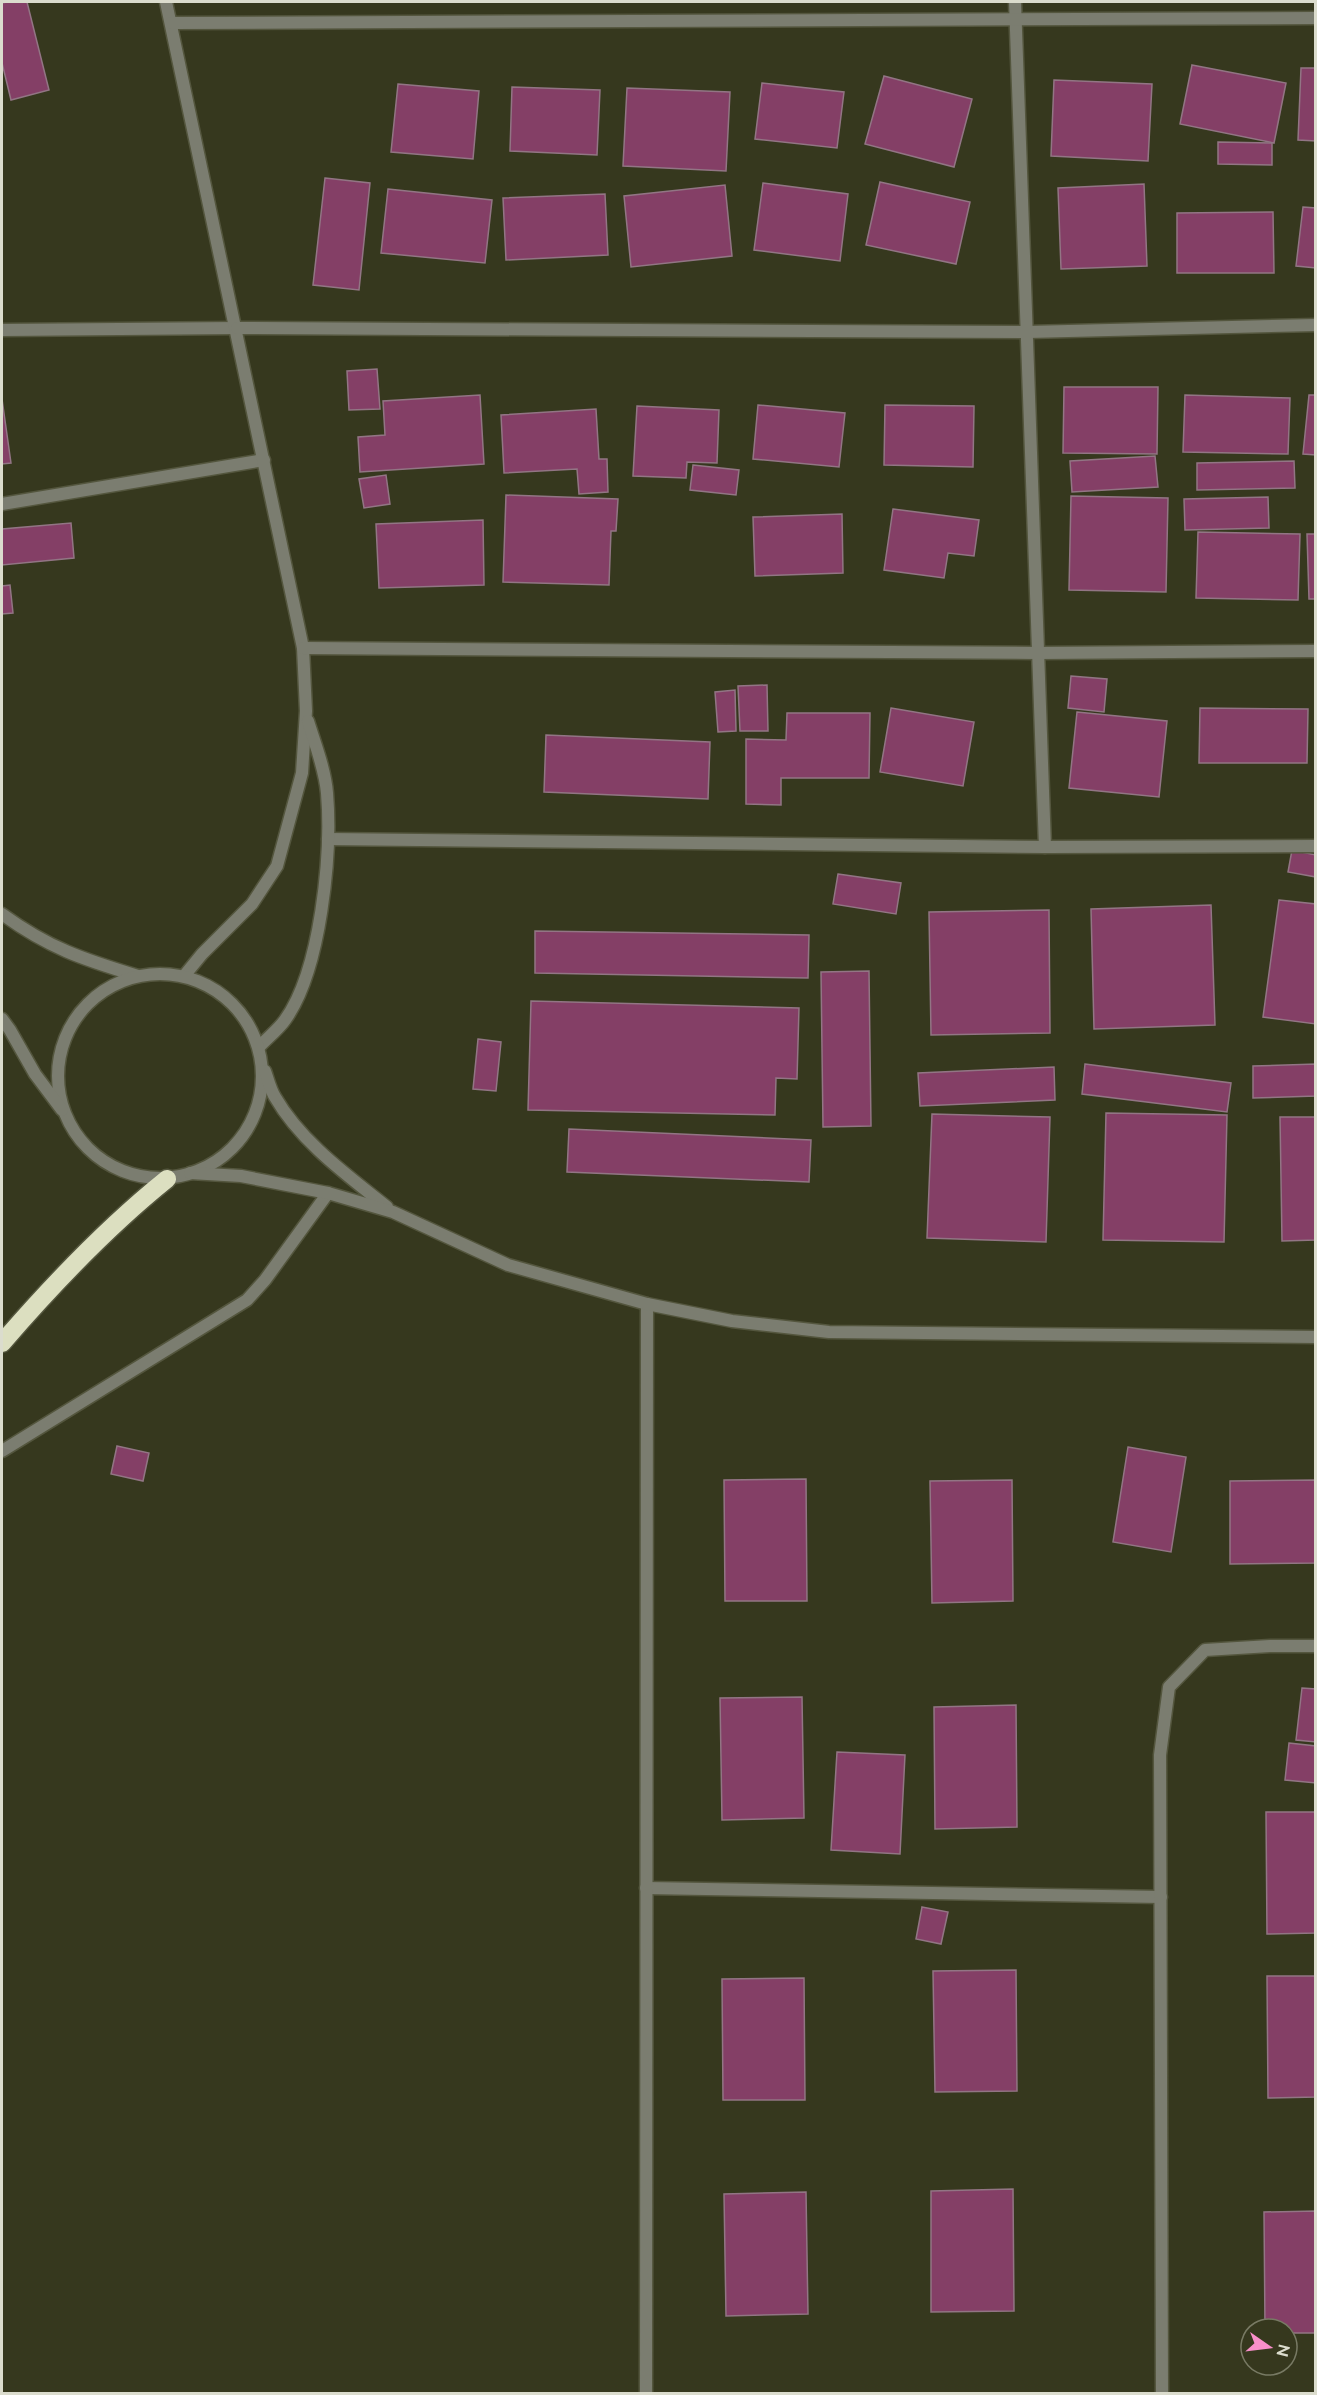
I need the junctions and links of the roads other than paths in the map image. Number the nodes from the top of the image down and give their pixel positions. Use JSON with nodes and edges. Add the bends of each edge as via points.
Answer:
{"nodes":[{"id":1,"x":166,"y":2,"type":"edge"},
{"id":2,"x":1015,"y":2,"type":"edge"},
{"id":3,"x":1015,"y":17,"type":"junction"},
{"id":4,"x":1316,"y":18,"type":"edge"},
{"id":5,"x":171,"y":23,"type":"junction"},
{"id":6,"x":1316,"y":325,"type":"edge"},
{"id":7,"x":237,"y":328,"type":"junction"},
{"id":8,"x":2,"y":330,"type":"edge"},
{"id":9,"x":1028,"y":332,"type":"junction"},
{"id":10,"x":264,"y":460,"type":"junction"},
{"id":11,"x":2,"y":504,"type":"edge"},
{"id":12,"x":303,"y":648,"type":"junction"},
{"id":13,"x":1316,"y":651,"type":"edge"},
{"id":14,"x":1038,"y":652,"type":"junction"},
{"id":15,"x":306,"y":711,"type":"junction"},
{"id":16,"x":328,"y":839,"type":"junction"},
{"id":17,"x":1316,"y":846,"type":"edge"},
{"id":18,"x":1045,"y":847,"type":"junction"},
{"id":19,"x":2,"y":914,"type":"edge"},
{"id":20,"x":138,"y":976,"type":"junction"},
{"id":21,"x":184,"y":976,"type":"junction"},
{"id":22,"x":2,"y":1019,"type":"edge"},
{"id":23,"x":259,"y":1052,"type":"junction"},
{"id":24,"x":65,"y":1113,"type":"junction"},
{"id":25,"x":190,"y":1173,"type":"junction"},
{"id":26,"x":167,"y":1179,"type":"junction"},
{"id":27,"x":328,"y":1193,"type":"junction"},
{"id":28,"x":393,"y":1212,"type":"junction"},
{"id":29,"x":647,"y":1304,"type":"junction"},
{"id":30,"x":1316,"y":1337,"type":"edge"},
{"id":31,"x":2,"y":1343,"type":"edge"},
{"id":32,"x":2,"y":1451,"type":"edge"},
{"id":33,"x":1316,"y":1646,"type":"edge"},
{"id":34,"x":646,"y":1888,"type":"junction"},
{"id":35,"x":1161,"y":1897,"type":"junction"},
{"id":36,"x":646,"y":2394,"type":"edge"},
{"id":37,"x":1162,"y":2394,"type":"edge"}],
"edges":[{"from":1,"to":5,"type":"street"},
{"from":2,"to":3,"type":"street"},
{"from":3,"to":4,"type":"street"},
{"from":3,"to":5,"type":"street"},
{"from":3,"to":9,"type":"street"},
{"from":5,"to":7,"type":"street"},
{"from":6,"to":9,"type":"street"},
{"from":7,"to":8,"type":"street"},
{"from":7,"to":9,"type":"street"},
{"from":7,"to":10,"type":"street"},
{"from":9,"to":14,"type":"street"},
{"from":10,"to":11,"type":"street"},
{"from":10,"to":12,"type":"street"},
{"from":12,"to":14,"type":"street"},
{"from":12,"to":15,"type":"street"},
{"from":13,"to":14,"type":"street"},
{"from":14,"to":18,"type":"street"},
{"from":15,"to":16,"type":"street","via":[[327,790]]},
{"from":15,"to":21,"type":"street","via":[[302,773],[277,866],[252,904]]},
{"from":16,"to":18,"type":"street"},
{"from":16,"to":23,"type":"street","via":[[318,926],[302,989],[284,1021]]},
{"from":17,"to":18,"type":"street"},
{"from":19,"to":20,"type":"street","via":[[60,950]]},
{"from":20,"to":21,"type":"street"},
{"from":20,"to":24,"type":"street","via":[[106,990],[79,1014],[63,1046],[58,1078]]},
{"from":21,"to":23,"type":"street","via":[[217,990],[243,1015]]},
{"from":22,"to":24,"type":"street","via":[[34,1074]]},
{"from":23,"to":25,"type":"street","via":[[263,1082],[252,1121],[232,1150],[202,1170]]},
{"from":23,"to":28,"type":"street","via":[[274,1096],[302,1133]]},
{"from":24,"to":26,"type":"street","via":[[82,1144],[111,1166],[132,1175]]},
{"from":25,"to":26,"type":"street"},
{"from":25,"to":27,"type":"street","via":[[241,1176]]},
{"from":26,"to":31,"type":"highway","via":[[129,1209],[58,1279]]},
{"from":27,"to":28,"type":"street"},
{"from":27,"to":32,"type":"street","via":[[247,1300]]},
{"from":28,"to":29,"type":"street","via":[[508,1265]]},
{"from":29,"to":30,"type":"street","via":[[732,1321],[830,1332]]},
{"from":29,"to":34,"type":"street"},
{"from":33,"to":35,"type":"street","via":[[1205,1650],[1169,1687],[1160,1755]]},
{"from":34,"to":35,"type":"street"},
{"from":34,"to":36,"type":"street"},
{"from":35,"to":37,"type":"street"}]}
